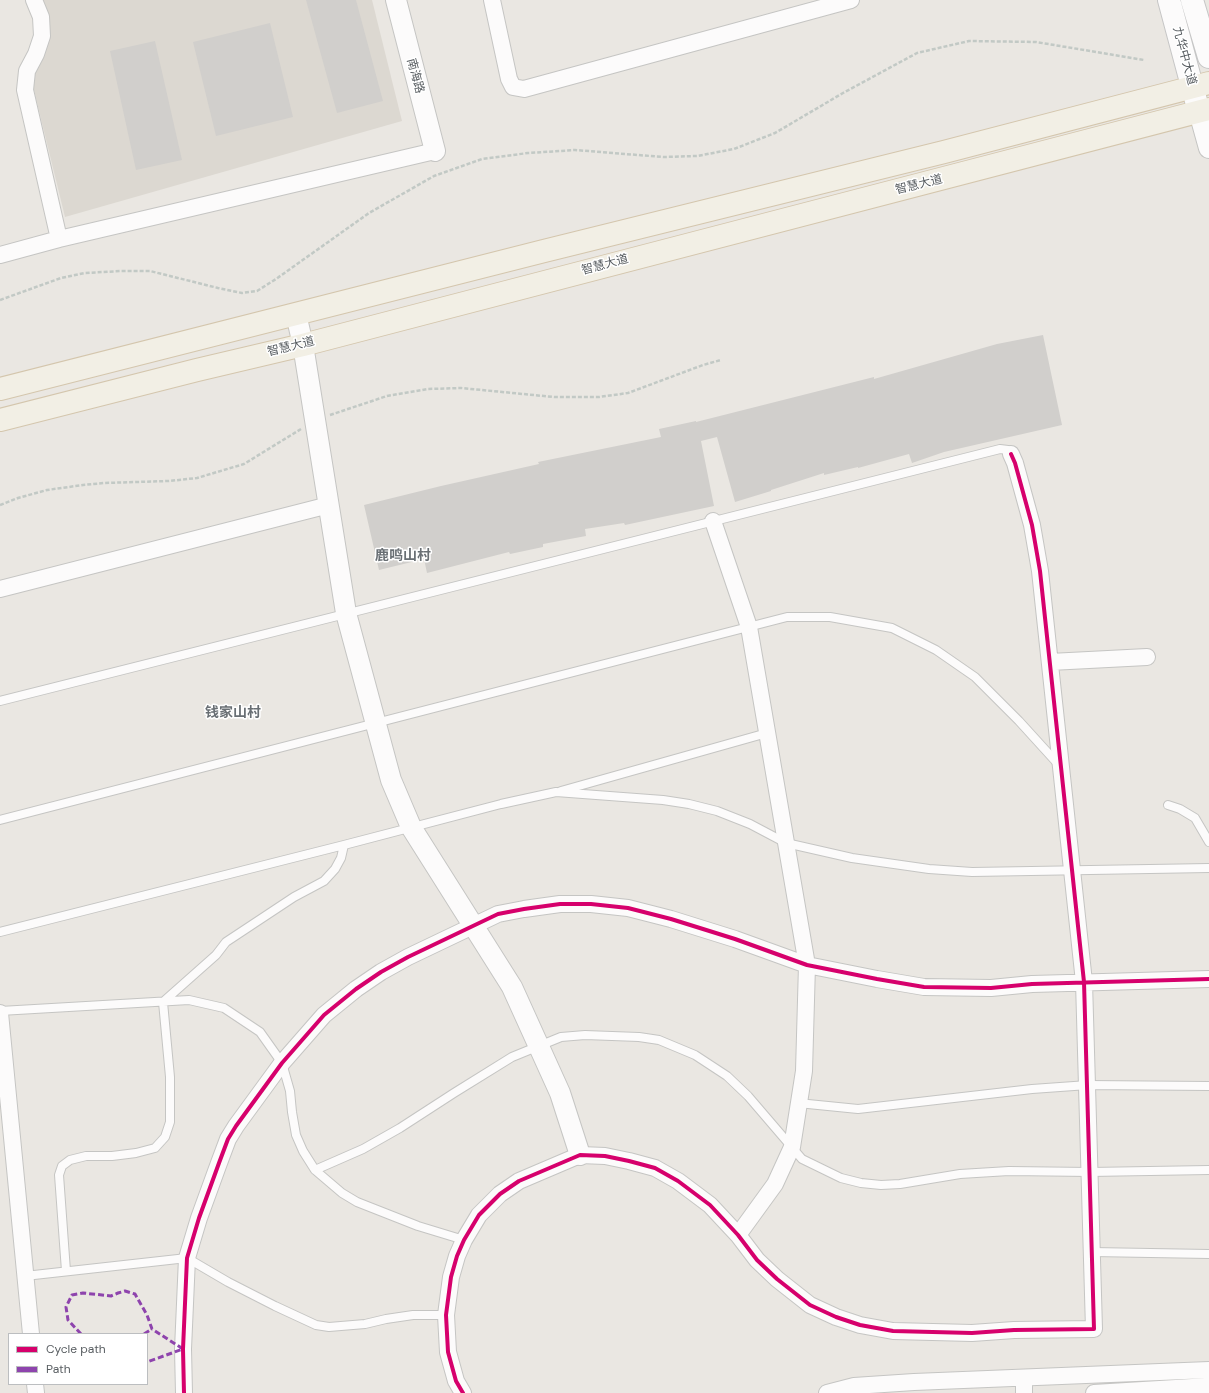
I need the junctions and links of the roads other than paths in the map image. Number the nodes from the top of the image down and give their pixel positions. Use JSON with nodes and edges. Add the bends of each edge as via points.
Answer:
{"nodes":[{"id":1,"x":34,"y":0,"type":"edge"},
{"id":2,"x":396,"y":0,"type":"edge"},
{"id":3,"x":492,"y":0,"type":"edge"},
{"id":4,"x":851,"y":0,"type":"edge"},
{"id":5,"x":1170,"y":0,"type":"edge"},
{"id":6,"x":1192,"y":0,"type":"edge"},
{"id":7,"x":1209,"y":57,"type":"edge"},
{"id":8,"x":1201,"y":85,"type":"edge"},
{"id":9,"x":1204,"y":111,"type":"edge"},
{"id":10,"x":1209,"y":148,"type":"edge"},
{"id":11,"x":435,"y":151,"type":"joint"},
{"id":12,"x":59,"y":239,"type":"junction"},
{"id":13,"x":0,"y":254,"type":"edge"},
{"id":14,"x":296,"y":314,"type":"junction"},
{"id":15,"x":303,"y":345,"type":"junction"},
{"id":16,"x":0,"y":389,"type":"edge"},
{"id":17,"x":0,"y":420,"type":"edge"},
{"id":18,"x":1011,"y":454,"type":"joint"},
{"id":19,"x":329,"y":505,"type":"junction"},
{"id":20,"x":713,"y":521,"type":"junction"},
{"id":21,"x":0,"y":589,"type":"edge"},
{"id":22,"x":346,"y":613,"type":"junction"},
{"id":23,"x":749,"y":627,"type":"junction"},
{"id":24,"x":1148,"y":657,"type":"dead end"},
{"id":25,"x":1050,"y":662,"type":"junction"},
{"id":26,"x":0,"y":701,"type":"edge"},
{"id":27,"x":376,"y":724,"type":"junction"},
{"id":28,"x":767,"y":733,"type":"junction"},
{"id":29,"x":1060,"y":767,"type":"junction"},
{"id":30,"x":556,"y":792,"type":"junction"},
{"id":31,"x":1168,"y":805,"type":"dead end"},
{"id":32,"x":0,"y":820,"type":"edge"},
{"id":33,"x":411,"y":826,"type":"junction"},
{"id":34,"x":1209,"y":842,"type":"edge"},
{"id":35,"x":786,"y":843,"type":"junction"},
{"id":36,"x":344,"y":845,"type":"junction"},
{"id":37,"x":1209,"y":868,"type":"edge"},
{"id":38,"x":1071,"y":870,"type":"junction"},
{"id":39,"x":474,"y":926,"type":"junction"},
{"id":40,"x":0,"y":932,"type":"edge"},
{"id":41,"x":807,"y":965,"type":"junction"},
{"id":42,"x":1209,"y":979,"type":"edge"},
{"id":43,"x":1084,"y":982,"type":"junction"},
{"id":44,"x":163,"y":1002,"type":"junction"},
{"id":45,"x":0,"y":1012,"type":"edge"},
{"id":46,"x":539,"y":1045,"type":"junction"},
{"id":47,"x":282,"y":1064,"type":"junction"},
{"id":48,"x":1088,"y":1085,"type":"junction"},
{"id":49,"x":1209,"y":1086,"type":"edge"},
{"id":50,"x":798,"y":1103,"type":"junction"},
{"id":51,"x":792,"y":1147,"type":"junction"},
{"id":52,"x":580,"y":1155,"type":"junction"},
{"id":53,"x":315,"y":1170,"type":"junction"},
{"id":54,"x":1209,"y":1170,"type":"edge"},
{"id":55,"x":1090,"y":1172,"type":"junction"},
{"id":56,"x":738,"y":1235,"type":"junction"},
{"id":57,"x":464,"y":1240,"type":"junction"},
{"id":58,"x":1092,"y":1252,"type":"junction"},
{"id":59,"x":1209,"y":1254,"type":"edge"},
{"id":60,"x":188,"y":1258,"type":"junction"},
{"id":61,"x":66,"y":1271,"type":"junction"},
{"id":62,"x":25,"y":1276,"type":"junction"},
{"id":63,"x":446,"y":1315,"type":"junction"},
{"id":64,"x":30,"y":1333,"type":"edge"},
{"id":65,"x":1209,"y":1370,"type":"edge"},
{"id":66,"x":1024,"y":1385,"type":"edge"},
{"id":67,"x":1209,"y":1386,"type":"edge"},
{"id":68,"x":184,"y":1393,"type":"edge"},
{"id":69,"x":463,"y":1393,"type":"edge"},
{"id":70,"x":826,"y":1393,"type":"edge"},
{"id":71,"x":1094,"y":1393,"type":"edge"}],
"edges":[{"from":1,"to":12,"type":"street","via":[[41,17],[42,36],[27,71],[25,90]]},
{"from":2,"to":11,"type":"street","name":"南海路"},
{"from":3,"to":4,"type":"street","via":[[509,79],[513,87],[524,89]]},
{"from":5,"to":8,"type":"main road","name":"九华中大道"},
{"from":6,"to":7,"type":"main road","name":"九华中大道"},
{"from":8,"to":9,"type":"main road","name":"九华中大道"},
{"from":8,"to":14,"type":"main road"},
{"from":9,"to":10,"type":"street"},
{"from":9,"to":15,"type":"main road","name":"智慧大道"},
{"from":11,"to":12,"type":"street"},
{"from":12,"to":13,"type":"street"},
{"from":14,"to":15,"type":"street"},
{"from":14,"to":16,"type":"main road"},
{"from":15,"to":17,"type":"main road","name":"智慧大道"},
{"from":15,"to":19,"type":"street"},
{"from":18,"to":20,"type":"lane","via":[[1008,450],[1000,449]]},
{"from":18,"to":25,"type":"street","via":[[1032,525]]},
{"from":19,"to":21,"type":"street"},
{"from":19,"to":22,"type":"street"},
{"from":20,"to":22,"type":"lane"},
{"from":20,"to":23,"type":"street"},
{"from":22,"to":26,"type":"lane"},
{"from":22,"to":27,"type":"street"},
{"from":23,"to":27,"type":"lane"},
{"from":23,"to":28,"type":"street"},
{"from":23,"to":29,"type":"lane","via":[[787,617],[830,617],[892,628],[936,650],[974,677]]},
{"from":24,"to":25,"type":"street"},
{"from":25,"to":29,"type":"street"},
{"from":27,"to":32,"type":"lane"},
{"from":27,"to":33,"type":"street","via":[[391,780]]},
{"from":28,"to":30,"type":"lane"},
{"from":28,"to":35,"type":"street"},
{"from":29,"to":38,"type":"street"},
{"from":30,"to":33,"type":"lane"},
{"from":30,"to":35,"type":"lane","via":[[689,804],[717,811],[750,824]]},
{"from":31,"to":34,"type":"lane","via":[[1195,818]]},
{"from":33,"to":36,"type":"lane"},
{"from":33,"to":39,"type":"street"},
{"from":35,"to":38,"type":"lane","via":[[852,858],[929,869],[972,872]]},
{"from":35,"to":41,"type":"street"},
{"from":36,"to":40,"type":"lane"},
{"from":36,"to":44,"type":"lane","via":[[335,869],[324,881],[294,897],[226,942],[216,955]]},
{"from":37,"to":38,"type":"lane"},
{"from":38,"to":43,"type":"street"},
{"from":39,"to":41,"type":"street","via":[[498,914],[560,904],[628,908],[735,939]]},
{"from":39,"to":46,"type":"street","via":[[512,987]]},
{"from":39,"to":47,"type":"street","via":[[408,957],[356,988],[324,1015]]},
{"from":41,"to":43,"type":"street","via":[[924,987],[991,988]]},
{"from":41,"to":50,"type":"street","via":[[804,1071]]},
{"from":42,"to":43,"type":"street"},
{"from":43,"to":48,"type":"street"},
{"from":44,"to":45,"type":"lane"},
{"from":44,"to":47,"type":"lane","via":[[189,1000],[224,1008],[260,1032]]},
{"from":44,"to":61,"type":"lane","via":[[170,1077],[170,1122],[165,1137],[156,1148],[136,1153],[86,1156],[70,1160],[62,1166],[59,1175]]},
{"from":45,"to":62,"type":"street"},
{"from":46,"to":51,"type":"lane","via":[[561,1037],[585,1035],[659,1040],[695,1055],[727,1076]]},
{"from":46,"to":52,"type":"street","via":[[560,1093]]},
{"from":46,"to":53,"type":"lane","via":[[512,1057],[363,1149]]},
{"from":47,"to":53,"type":"lane","via":[[290,1091],[296,1135]]},
{"from":47,"to":60,"type":"street","via":[[228,1139],[199,1218]]},
{"from":48,"to":49,"type":"lane"},
{"from":48,"to":50,"type":"lane","via":[[858,1109]]},
{"from":48,"to":55,"type":"street"},
{"from":50,"to":51,"type":"street"},
{"from":51,"to":55,"type":"lane","via":[[802,1159],[841,1178],[881,1185],[960,1174],[1009,1171]]},
{"from":51,"to":56,"type":"street","via":[[775,1184]]},
{"from":52,"to":56,"type":"street","via":[[605,1156],[655,1168],[678,1180],[710,1205]]},
{"from":52,"to":57,"type":"street","via":[[519,1181],[500,1194],[479,1215]]},
{"from":53,"to":57,"type":"lane","via":[[357,1202],[418,1226]]},
{"from":54,"to":55,"type":"lane"},
{"from":55,"to":58,"type":"street"},
{"from":56,"to":58,"type":"street","via":[[756,1260],[810,1305],[860,1325],[893,1331],[972,1333],[1094,1329]]},
{"from":57,"to":63,"type":"street","via":[[456,1256]]},
{"from":58,"to":59,"type":"lane"},
{"from":60,"to":61,"type":"lane"},
{"from":60,"to":63,"type":"lane","via":[[228,1282],[316,1325],[329,1327],[365,1324],[413,1315]]},
{"from":60,"to":68,"type":"street","via":[[183,1349]]},
{"from":61,"to":62,"type":"lane"},
{"from":62,"to":64,"type":"street"},
{"from":63,"to":69,"type":"street","via":[[448,1352],[456,1381]]},
{"from":65,"to":66,"type":"street"},
{"from":66,"to":70,"type":"street","via":[[854,1386]]},
{"from":67,"to":71,"type":"street"}]}
